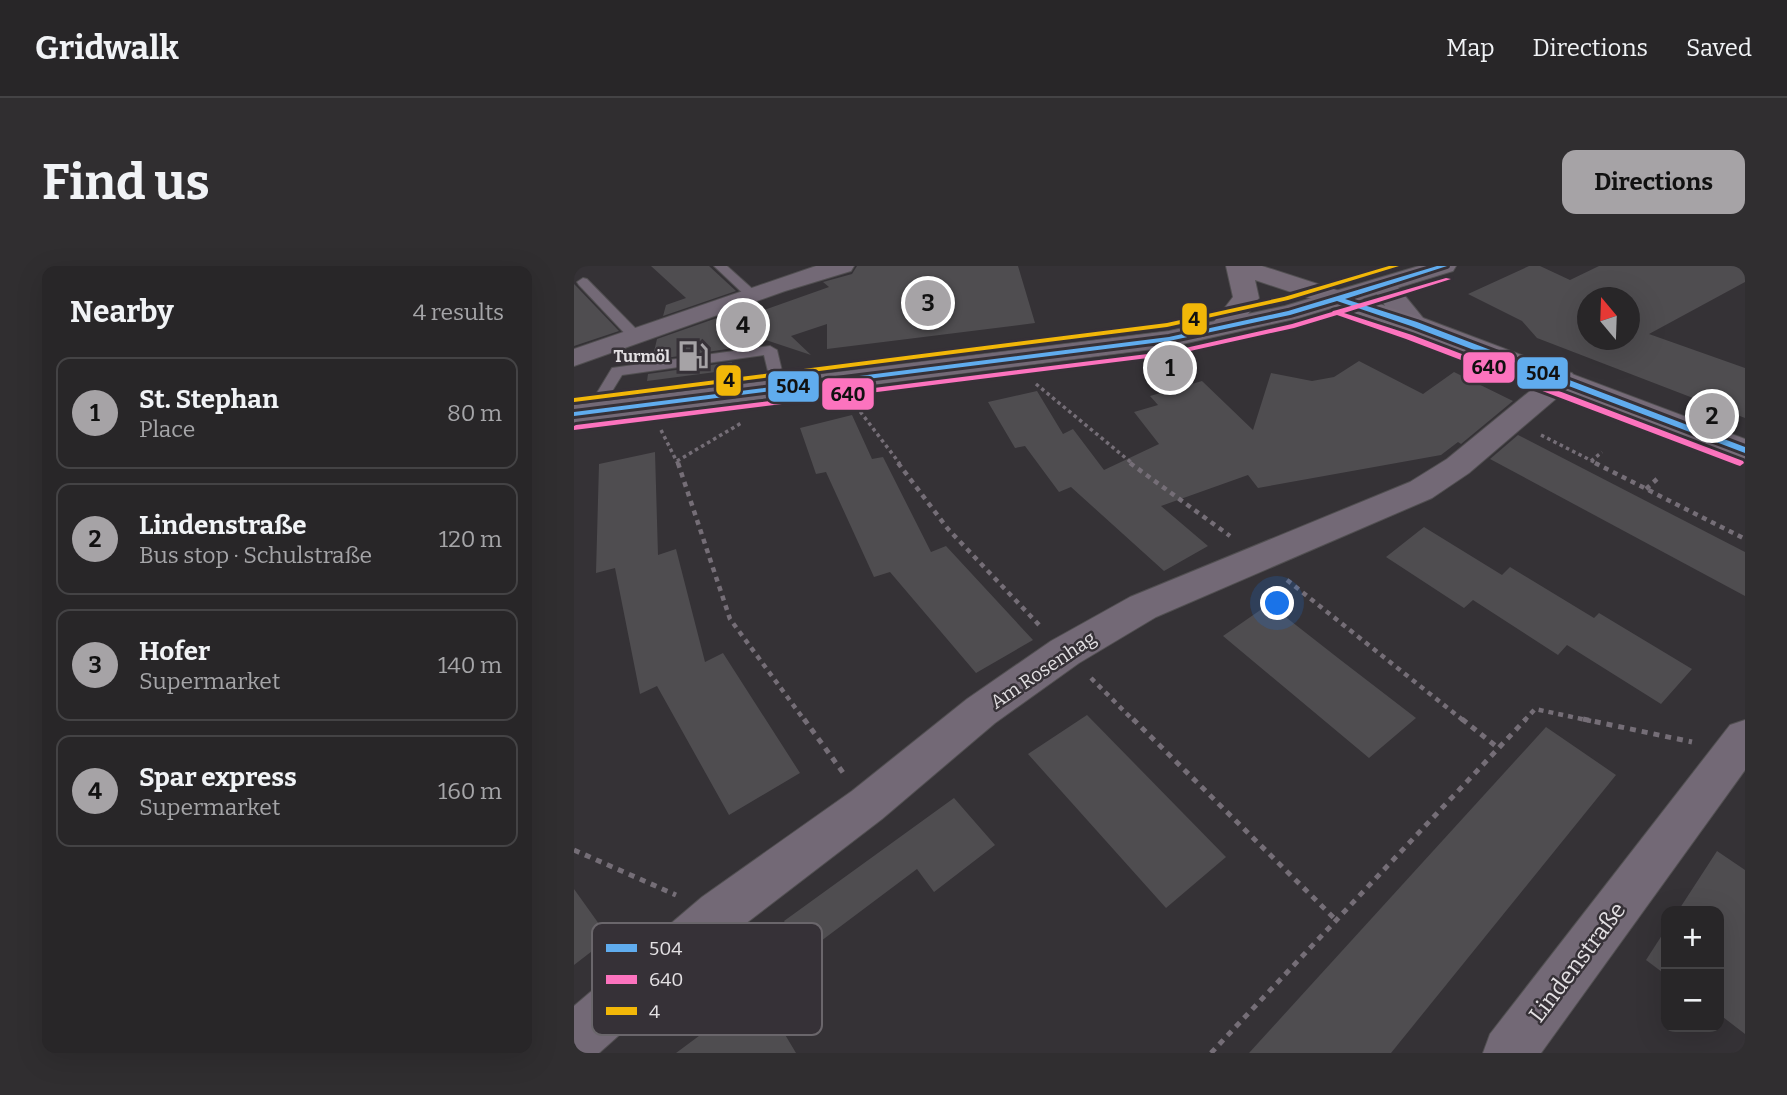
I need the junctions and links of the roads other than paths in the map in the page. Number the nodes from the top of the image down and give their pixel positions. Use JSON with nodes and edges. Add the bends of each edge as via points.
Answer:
{"nodes":[{"id":1,"x":720,"y":266,"type":"edge"},
{"id":2,"x":842,"y":266,"type":"edge"},
{"id":3,"x":1444,"y":266,"type":"edge"},
{"id":4,"x":1239,"y":267,"type":"edge"},
{"id":5,"x":583,"y":282,"type":"dead end"},
{"id":6,"x":1383,"y":285,"type":"junction"},
{"id":7,"x":753,"y":296,"type":"junction"},
{"id":8,"x":1339,"y":299,"type":"junction"},
{"id":9,"x":1414,"y":324,"type":"junction"},
{"id":10,"x":1223,"y":327,"type":"junction"},
{"id":11,"x":636,"y":337,"type":"junction"},
{"id":12,"x":574,"y":358,"type":"edge"},
{"id":13,"x":1562,"y":379,"type":"junction"},
{"id":14,"x":584,"y":413,"type":"edge"},
{"id":15,"x":1745,"y":450,"type":"edge"},
{"id":16,"x":1735,"y":751,"type":"edge"},
{"id":17,"x":709,"y":923,"type":"edge"},
{"id":18,"x":592,"y":1024,"type":"edge"},
{"id":19,"x":574,"y":1040,"type":"edge"},
{"id":20,"x":1509,"y":1053,"type":"edge"}],
"edges":[{"from":1,"to":7,"type":"lane"},
{"from":2,"to":7,"type":"street"},
{"from":3,"to":6,"type":"street"},
{"from":4,"to":8,"type":"street"},
{"from":4,"to":10,"type":"street","via":[[1247,298]]},
{"from":5,"to":11,"type":"lane"},
{"from":6,"to":8,"type":"street"},
{"from":6,"to":9,"type":"street"},
{"from":7,"to":11,"type":"street"},
{"from":8,"to":9,"type":"street"},
{"from":8,"to":10,"type":"street"},
{"from":9,"to":13,"type":"street"},
{"from":10,"to":14,"type":"street","via":[[1169,339]]},
{"from":11,"to":12,"type":"street"},
{"from":13,"to":15,"type":"street"},
{"from":13,"to":17,"type":"street","name":"Am Rosenhag","via":[[1458,466],[1421,490],[1143,607],[1065,652],[981,711],[867,805]]},
{"from":16,"to":20,"type":"street","name":"Lindenstraße"},
{"from":18,"to":19,"type":"street","name":"Am Rosenhag"}]}
